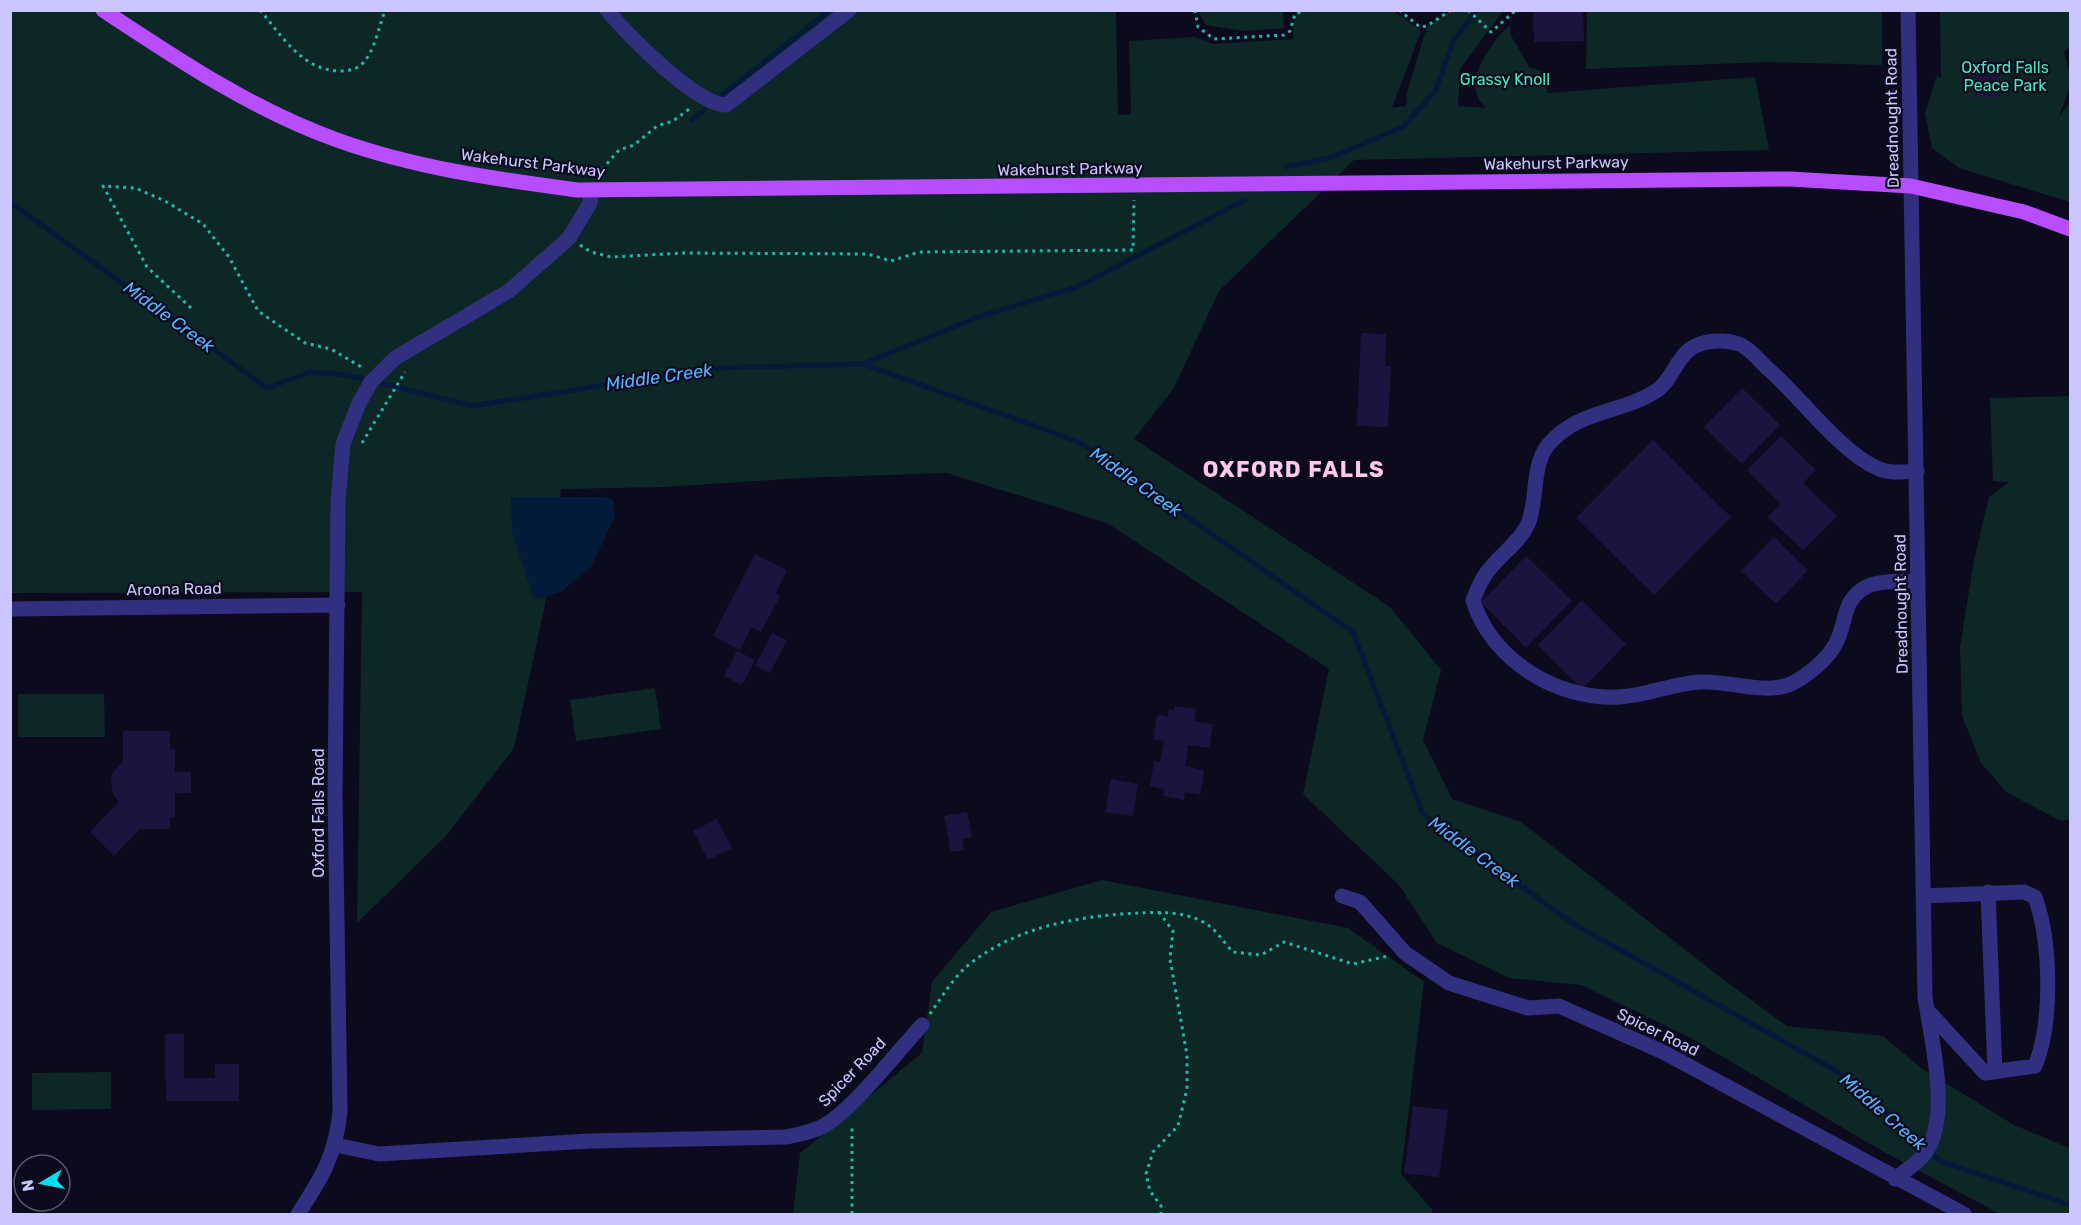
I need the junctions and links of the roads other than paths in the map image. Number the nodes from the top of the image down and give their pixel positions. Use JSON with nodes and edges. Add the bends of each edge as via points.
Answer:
{"nodes":[{"id":1,"x":103,"y":10,"type":"edge"},
{"id":2,"x":607,"y":10,"type":"edge"},
{"id":3,"x":849,"y":10,"type":"edge"},
{"id":4,"x":1908,"y":10,"type":"edge"},
{"id":5,"x":1911,"y":186,"type":"junction"},
{"id":6,"x":591,"y":190,"type":"junction"},
{"id":7,"x":2070,"y":229,"type":"edge"},
{"id":8,"x":1917,"y":471,"type":"junction"},
{"id":9,"x":1918,"y":581,"type":"junction"},
{"id":10,"x":338,"y":605,"type":"junction"},
{"id":11,"x":10,"y":609,"type":"edge"},
{"id":12,"x":1988,"y":892,"type":"junction"},
{"id":13,"x":1341,"y":896,"type":"dead end"},
{"id":14,"x":1923,"y":896,"type":"junction"},
{"id":15,"x":1927,"y":1010,"type":"junction"},
{"id":16,"x":922,"y":1025,"type":"road end"},
{"id":17,"x":1995,"y":1072,"type":"junction"},
{"id":18,"x":336,"y":1145,"type":"junction"},
{"id":19,"x":1895,"y":1179,"type":"junction"},
{"id":20,"x":297,"y":1215,"type":"edge"},
{"id":21,"x":1964,"y":1215,"type":"edge"}],
"edges":[{"from":1,"to":6,"type":"main road","name":"Wakehurst Parkway","via":[[182,63],[265,108],[336,140],[409,162],[482,177]]},
{"from":2,"to":3,"type":"street","via":[[651,56],[716,105],[726,105]]},
{"from":4,"to":5,"type":"street","name":"Dreadnought Road"},
{"from":5,"to":6,"type":"main road","name":"Wakehurst Parkway","via":[[1790,179]]},
{"from":5,"to":7,"type":"main road","name":"Wakehurst Parkway","via":[[2024,212]]},
{"from":5,"to":8,"type":"street","name":"Dreadnought Road"},
{"from":6,"to":10,"type":"street","name":"Oxford Falls Road","via":[[590,204],[569,238],[509,291],[408,348],[380,374],[359,403],[343,444],[338,502]]},
{"from":8,"to":9,"type":"street","name":"Dreadnought Road"},
{"from":8,"to":9,"type":"street","via":[[1875,468],[1850,451],[1786,384],[1740,344],[1714,340],[1690,349],[1659,390],[1635,403],[1587,417],[1566,428],[1547,446],[1536,478],[1529,522],[1517,541],[1492,566],[1473,600],[1489,637],[1517,664],[1549,683],[1576,692],[1616,697],[1698,682],[1728,682],[1767,689],[1792,683],[1820,663],[1836,643],[1843,616],[1855,595],[1870,585]]},
{"from":9,"to":14,"type":"street","name":"Dreadnought Road"},
{"from":10,"to":11,"type":"street","name":"Aroona Road"},
{"from":10,"to":18,"type":"street","name":"Oxford Falls Road","via":[[335,795],[340,1111]]},
{"from":12,"to":14,"type":"street"},
{"from":12,"to":17,"type":"street"},
{"from":12,"to":17,"type":"street","via":[[2024,892],[2035,897],[2044,922],[2047,1023],[2041,1052],[2035,1066]]},
{"from":13,"to":19,"type":"street","name":"Spicer Road","via":[[1360,902],[1406,953],[1449,983],[1528,1008],[1559,1006],[1663,1052]]},
{"from":14,"to":15,"type":"street","name":"Dreadnought Road"},
{"from":15,"to":17,"type":"street","via":[[1975,1065],[1984,1073]]},
{"from":15,"to":19,"type":"street","name":"Dreadnought Road","via":[[1938,1120],[1928,1150]]},
{"from":16,"to":18,"type":"street","name":"Spicer Road","via":[[852,1101],[827,1124],[809,1133],[379,1154]]},
{"from":18,"to":20,"type":"street","name":"Oxford Falls Road","via":[[318,1184]]},
{"from":19,"to":21,"type":"street","name":"Spicer Road"}]}
